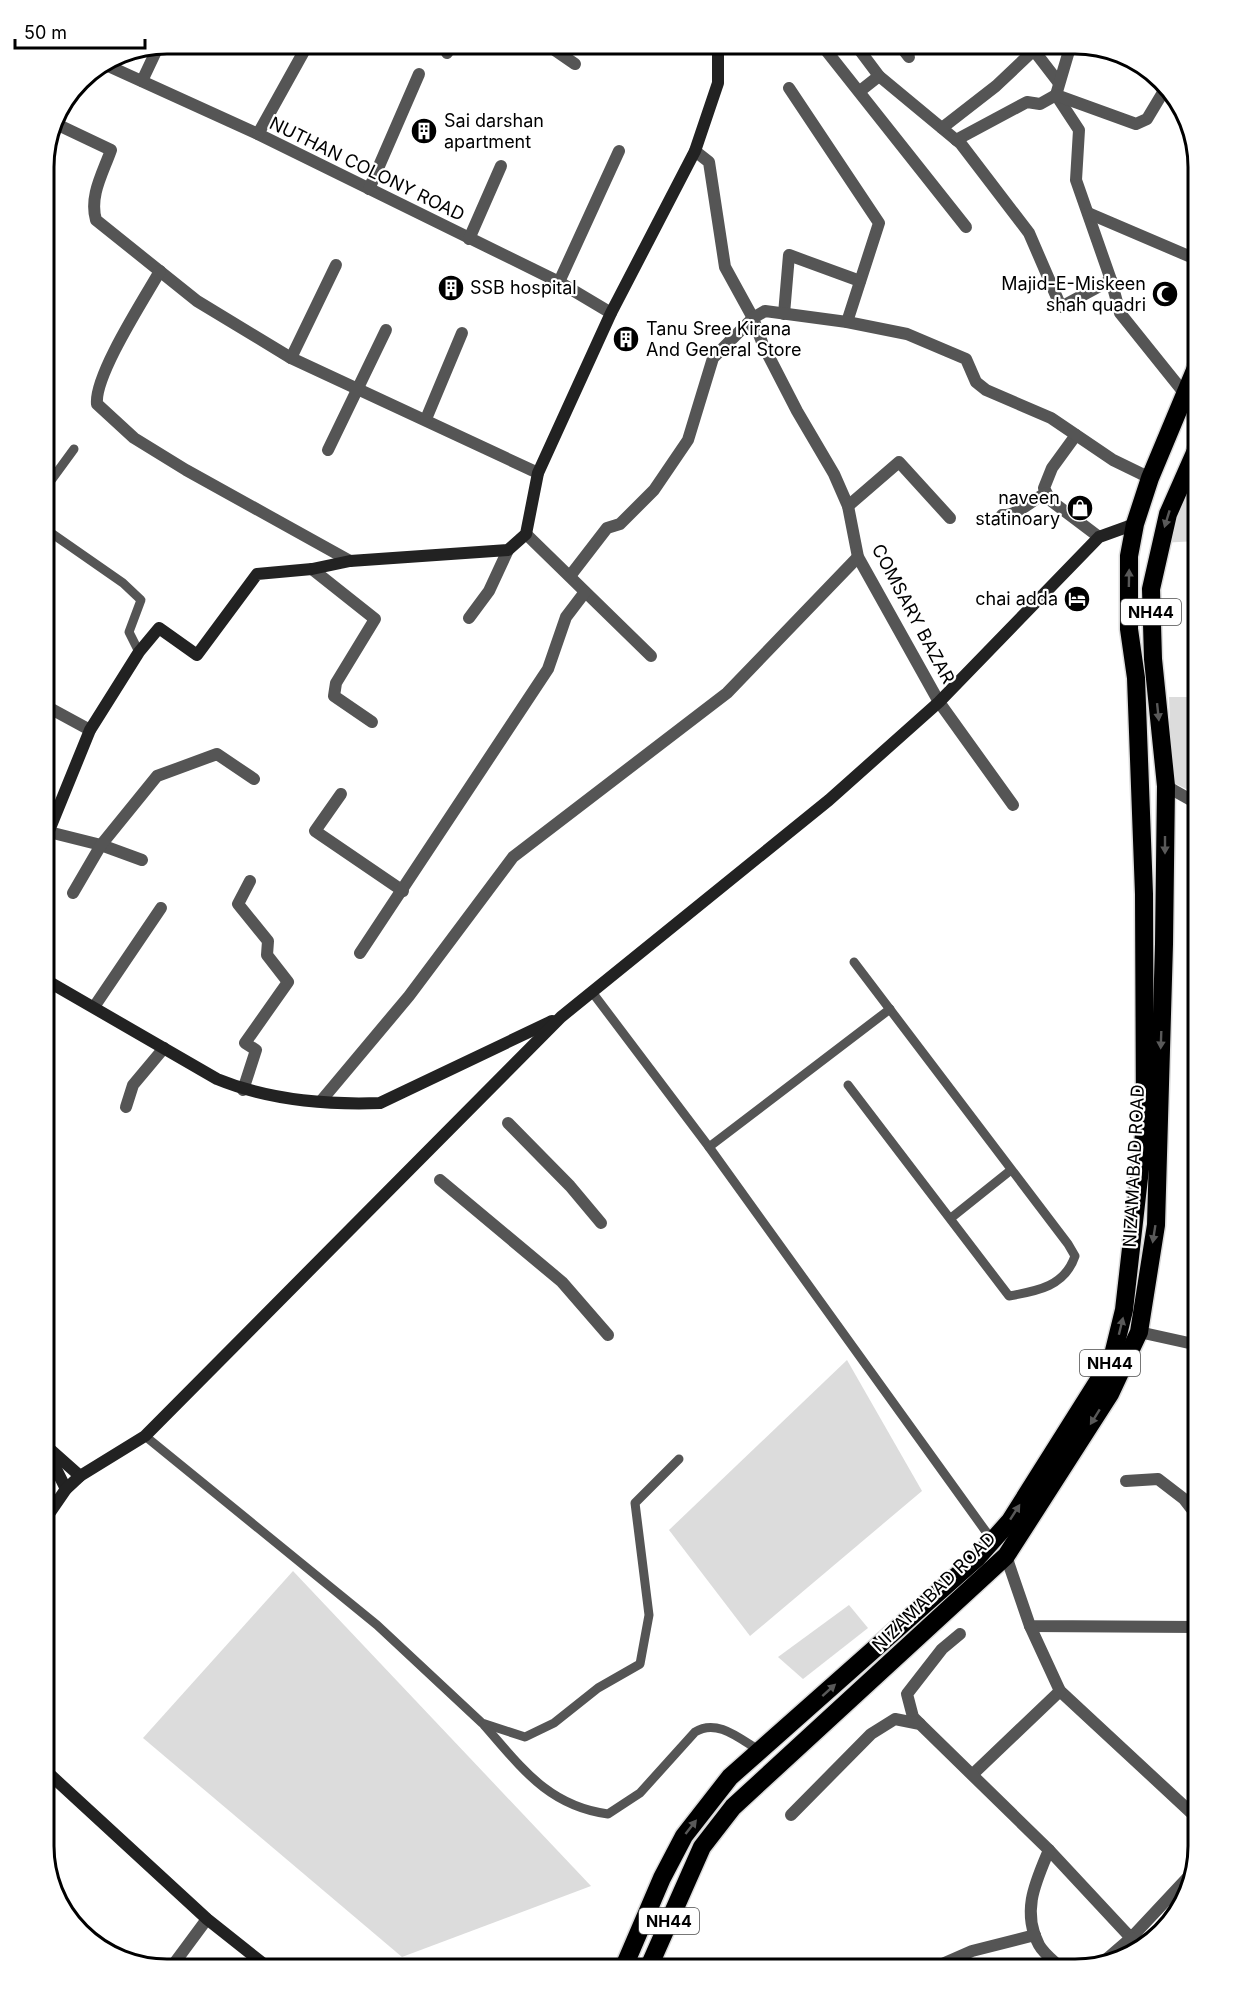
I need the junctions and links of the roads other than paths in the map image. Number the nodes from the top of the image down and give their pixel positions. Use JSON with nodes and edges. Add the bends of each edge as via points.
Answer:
{"nodes":[{"id":1,"x":302,"y":54,"type":"edge"},
{"id":2,"x":560,"y":54,"type":"edge"},
{"id":3,"x":718,"y":54,"type":"edge"},
{"id":4,"x":829,"y":54,"type":"edge"},
{"id":5,"x":862,"y":54,"type":"edge"},
{"id":6,"x":907,"y":54,"type":"edge"},
{"id":7,"x":1025,"y":54,"type":"edge"},
{"id":8,"x":1035,"y":54,"type":"edge"},
{"id":9,"x":1068,"y":54,"type":"edge"},
{"id":10,"x":154,"y":55,"type":"edge"},
{"id":11,"x":909,"y":57,"type":"dead end"},
{"id":12,"x":575,"y":64,"type":"dead end"},
{"id":13,"x":113,"y":68,"type":"edge"},
{"id":14,"x":419,"y":74,"type":"dead end"},
{"id":15,"x":879,"y":76,"type":"junction"},
{"id":16,"x":142,"y":81,"type":"junction"},
{"id":17,"x":789,"y":88,"type":"dead end"},
{"id":18,"x":1057,"y":89,"type":"junction"},
{"id":19,"x":860,"y":91,"type":"junction"},
{"id":20,"x":1162,"y":95,"type":"edge"},
{"id":21,"x":62,"y":127,"type":"edge"},
{"id":22,"x":942,"y":128,"type":"junction"},
{"id":23,"x":258,"y":134,"type":"junction"},
{"id":24,"x":956,"y":140,"type":"junction"},
{"id":25,"x":619,"y":151,"type":"dead end"},
{"id":26,"x":695,"y":151,"type":"junction"},
{"id":27,"x":501,"y":166,"type":"dead end"},
{"id":28,"x":369,"y":189,"type":"junction"},
{"id":29,"x":1088,"y":213,"type":"junction"},
{"id":30,"x":966,"y":228,"type":"dead end"},
{"id":31,"x":469,"y":239,"type":"junction"},
{"id":32,"x":1188,"y":256,"type":"edge"},
{"id":33,"x":336,"y":266,"type":"dead end"},
{"id":34,"x":160,"y":271,"type":"junction"},
{"id":35,"x":1112,"y":280,"type":"junction"},
{"id":36,"x":860,"y":281,"type":"junction"},
{"id":37,"x":560,"y":282,"type":"junction"},
{"id":38,"x":611,"y":313,"type":"junction"},
{"id":39,"x":784,"y":314,"type":"junction"},
{"id":40,"x":753,"y":318,"type":"junction"},
{"id":41,"x":847,"y":322,"type":"junction"},
{"id":42,"x":386,"y":330,"type":"dead end"},
{"id":43,"x":462,"y":333,"type":"dead end"},
{"id":44,"x":291,"y":358,"type":"junction"},
{"id":45,"x":1188,"y":387,"type":"edge"},
{"id":46,"x":358,"y":390,"type":"junction"},
{"id":47,"x":1185,"y":394,"type":"junction"},
{"id":48,"x":426,"y":419,"type":"junction"},
{"id":49,"x":1076,"y":435,"type":"junction"},
{"id":50,"x":74,"y":449,"type":"dead end"},
{"id":51,"x":328,"y":450,"type":"dead end"},
{"id":52,"x":1188,"y":469,"type":"edge"},
{"id":53,"x":538,"y":473,"type":"junction"},
{"id":54,"x":54,"y":476,"type":"edge"},
{"id":55,"x":1150,"y":478,"type":"junction"},
{"id":56,"x":1046,"y":493,"type":"junction"},
{"id":57,"x":848,"y":506,"type":"junction"},
{"id":58,"x":1002,"y":515,"type":"dead end"},
{"id":59,"x":950,"y":518,"type":"dead end"},
{"id":60,"x":1136,"y":524,"type":"junction"},
{"id":61,"x":526,"y":534,"type":"junction"},
{"id":62,"x":54,"y":535,"type":"edge"},
{"id":63,"x":1099,"y":537,"type":"junction"},
{"id":64,"x":508,"y":550,"type":"junction"},
{"id":65,"x":858,"y":557,"type":"junction"},
{"id":66,"x":350,"y":561,"type":"junction"},
{"id":67,"x":312,"y":569,"type":"junction"},
{"id":68,"x":570,"y":576,"type":"junction"},
{"id":69,"x":585,"y":592,"type":"junction"},
{"id":70,"x":469,"y":618,"type":"dead end"},
{"id":71,"x":139,"y":652,"type":"junction"},
{"id":72,"x":651,"y":656,"type":"dead end"},
{"id":73,"x":939,"y":702,"type":"junction"},
{"id":74,"x":54,"y":710,"type":"edge"},
{"id":75,"x":372,"y":722,"type":"dead end"},
{"id":76,"x":90,"y":730,"type":"junction"},
{"id":77,"x":254,"y":779,"type":"dead end"},
{"id":78,"x":1166,"y":786,"type":"junction"},
{"id":79,"x":341,"y":794,"type":"dead end"},
{"id":80,"x":1188,"y":798,"type":"edge"},
{"id":81,"x":1013,"y":805,"type":"dead end"},
{"id":82,"x":54,"y":818,"type":"edge"},
{"id":83,"x":54,"y":839,"type":"edge"},
{"id":84,"x":101,"y":845,"type":"junction"},
{"id":85,"x":142,"y":860,"type":"dead end"},
{"id":86,"x":250,"y":881,"type":"dead end"},
{"id":87,"x":403,"y":891,"type":"junction"},
{"id":88,"x":73,"y":893,"type":"dead end"},
{"id":89,"x":161,"y":908,"type":"dead end"},
{"id":90,"x":360,"y":953,"type":"dead end"},
{"id":91,"x":854,"y":962,"type":"dead end"},
{"id":92,"x":54,"y":985,"type":"edge"},
{"id":93,"x":592,"y":992,"type":"junction"},
{"id":94,"x":94,"y":1007,"type":"junction"},
{"id":95,"x":890,"y":1009,"type":"junction"},
{"id":96,"x":561,"y":1017,"type":"junction"},
{"id":97,"x":164,"y":1048,"type":"junction"},
{"id":98,"x":848,"y":1085,"type":"dead end"},
{"id":99,"x":243,"y":1090,"type":"junction"},
{"id":100,"x":321,"y":1101,"type":"junction"},
{"id":101,"x":126,"y":1107,"type":"dead end"},
{"id":102,"x":508,"y":1123,"type":"dead end"},
{"id":103,"x":709,"y":1147,"type":"junction"},
{"id":104,"x":1011,"y":1170,"type":"junction"},
{"id":105,"x":440,"y":1180,"type":"dead end"},
{"id":106,"x":951,"y":1218,"type":"junction"},
{"id":107,"x":601,"y":1223,"type":"dead end"},
{"id":108,"x":1139,"y":1332,"type":"junction"},
{"id":109,"x":608,"y":1335,"type":"dead end"},
{"id":110,"x":1188,"y":1343,"type":"edge"},
{"id":111,"x":145,"y":1436,"type":"junction"},
{"id":112,"x":54,"y":1453,"type":"edge"},
{"id":113,"x":680,"y":1459,"type":"dead end"},
{"id":114,"x":54,"y":1465,"type":"edge"},
{"id":115,"x":80,"y":1476,"type":"junction"},
{"id":116,"x":1126,"y":1481,"type":"dead end"},
{"id":117,"x":66,"y":1489,"type":"junction"},
{"id":118,"x":1188,"y":1504,"type":"edge"},
{"id":119,"x":54,"y":1506,"type":"edge"},
{"id":120,"x":992,"y":1540,"type":"junction"},
{"id":121,"x":1006,"y":1556,"type":"junction"},
{"id":122,"x":1030,"y":1626,"type":"junction"},
{"id":123,"x":1188,"y":1627,"type":"edge"},
{"id":124,"x":960,"y":1634,"type":"dead end"},
{"id":125,"x":1060,"y":1691,"type":"junction"},
{"id":126,"x":482,"y":1723,"type":"junction"},
{"id":127,"x":920,"y":1724,"type":"junction"},
{"id":128,"x":760,"y":1751,"type":"junction"},
{"id":129,"x":973,"y":1774,"type":"junction"},
{"id":130,"x":54,"y":1778,"type":"edge"},
{"id":131,"x":1188,"y":1810,"type":"edge"},
{"id":132,"x":790,"y":1815,"type":"dead end"},
{"id":133,"x":1049,"y":1850,"type":"junction"},
{"id":134,"x":1181,"y":1885,"type":"edge"},
{"id":135,"x":207,"y":1919,"type":"junction"},
{"id":136,"x":1035,"y":1935,"type":"junction"},
{"id":137,"x":1131,"y":1938,"type":"junction"},
{"id":138,"x":1116,"y":1951,"type":"edge"},
{"id":139,"x":178,"y":1959,"type":"edge"},
{"id":140,"x":257,"y":1959,"type":"edge"},
{"id":141,"x":626,"y":1959,"type":"edge"},
{"id":142,"x":652,"y":1959,"type":"edge"},
{"id":143,"x":955,"y":1959,"type":"edge"},
{"id":144,"x":1051,"y":1959,"type":"edge"}],
"edges":[{"from":1,"to":23,"type":"street"},
{"from":2,"to":12,"type":"street"},
{"from":3,"to":26,"type":"main road","via":[[718,83]]},
{"from":4,"to":19,"type":"street"},
{"from":5,"to":15,"type":"street"},
{"from":6,"to":11,"type":"street"},
{"from":7,"to":22,"type":"street","via":[[996,86]]},
{"from":8,"to":18,"type":"street"},
{"from":9,"to":18,"type":"street"},
{"from":10,"to":16,"type":"street"},
{"from":13,"to":16,"type":"street","name":"NUTHAN COLONY ROAD"},
{"from":14,"to":28,"type":"street"},
{"from":15,"to":19,"type":"street"},
{"from":15,"to":22,"type":"street"},
{"from":16,"to":23,"type":"street","name":"NUTHAN COLONY ROAD"},
{"from":17,"to":36,"type":"street","via":[[879,223]]},
{"from":18,"to":20,"type":"street","via":[[1136,124],[1147,119]]},
{"from":18,"to":24,"type":"street","via":[[1040,104],[1027,102]]},
{"from":18,"to":29,"type":"street","via":[[1079,130],[1076,180]]},
{"from":19,"to":30,"type":"street"},
{"from":21,"to":34,"type":"street","via":[[111,150],[94,196],[96,220]]},
{"from":22,"to":24,"type":"street"},
{"from":23,"to":28,"type":"street","name":"NUTHAN COLONY ROAD"},
{"from":24,"to":35,"type":"street","via":[[1029,233],[1061,307]]},
{"from":25,"to":37,"type":"street"},
{"from":26,"to":38,"type":"main road"},
{"from":26,"to":40,"type":"street","name":"COMSARY BAZAR","via":[[709,162],[725,267]]},
{"from":27,"to":31,"type":"street"},
{"from":28,"to":31,"type":"street","name":"NUTHAN COLONY ROAD"},
{"from":29,"to":32,"type":"street"},
{"from":29,"to":35,"type":"street"},
{"from":31,"to":37,"type":"street","name":"NUTHAN COLONY ROAD"},
{"from":33,"to":44,"type":"street"},
{"from":34,"to":44,"type":"street","via":[[197,301]]},
{"from":34,"to":66,"type":"street","via":[[107,366],[96,394],[97,404],[134,438]]},
{"from":35,"to":47,"type":"street","via":[[1120,313]]},
{"from":36,"to":39,"type":"street","via":[[789,255]]},
{"from":36,"to":41,"type":"street"},
{"from":37,"to":38,"type":"street","name":"NUTHAN COLONY ROAD"},
{"from":38,"to":53,"type":"main road"},
{"from":39,"to":40,"type":"street","via":[[765,311]]},
{"from":39,"to":41,"type":"street"},
{"from":40,"to":57,"type":"street","name":"COMSARY BAZAR","via":[[763,345]]},
{"from":40,"to":68,"type":"street","via":[[713,358],[688,440],[654,490],[620,524],[607,528]]},
{"from":41,"to":49,"type":"street","via":[[907,334],[966,359],[976,382],[1052,418]]},
{"from":42,"to":46,"type":"street"},
{"from":43,"to":48,"type":"street"},
{"from":44,"to":46,"type":"street"},
{"from":45,"to":47,"type":"highway","number":"NH44"},
{"from":46,"to":48,"type":"street"},
{"from":46,"to":51,"type":"street"},
{"from":47,"to":55,"type":"highway","number":"NH44"},
{"from":48,"to":53,"type":"street"},
{"from":49,"to":55,"type":"street","via":[[1113,460]]},
{"from":49,"to":56,"type":"street","via":[[1049,475]]},
{"from":50,"to":54,"type":"lane"},
{"from":52,"to":78,"type":"highway","name":"NIZAMABAD ROAD","number":"NH44","one_way":true,"via":[[1168,514],[1151,589],[1153,659]]},
{"from":53,"to":61,"type":"main road"},
{"from":55,"to":60,"type":"highway","number":"NH44"},
{"from":56,"to":58,"type":"street","via":[[1015,513]]},
{"from":56,"to":63,"type":"street"},
{"from":57,"to":59,"type":"street","via":[[899,462]]},
{"from":57,"to":65,"type":"street","name":"COMSARY BAZAR"},
{"from":60,"to":63,"type":"main road"},
{"from":120,"to":60,"type":"highway","number":"NH44","one_way":true,"via":[[1010,1521],[1112,1359],[1124,1310],[1145,1125],[1144,894],[1136,678],[1129,628],[1129,577]]},
{"from":61,"to":64,"type":"main road"},
{"from":61,"to":68,"type":"street"},
{"from":62,"to":71,"type":"lane","via":[[141,600],[129,632]]},
{"from":63,"to":73,"type":"main road"},
{"from":64,"to":66,"type":"main road"},
{"from":64,"to":70,"type":"street","via":[[489,591]]},
{"from":65,"to":73,"type":"street","name":"COMSARY BAZAR"},
{"from":65,"to":100,"type":"street","via":[[727,693],[513,857],[409,996]]},
{"from":66,"to":67,"type":"main road"},
{"from":67,"to":71,"type":"main road","via":[[257,574],[197,655],[159,628]]},
{"from":67,"to":75,"type":"street","via":[[375,619],[336,683],[334,696]]},
{"from":68,"to":69,"type":"street"},
{"from":69,"to":72,"type":"street"},
{"from":69,"to":87,"type":"street","via":[[566,617],[548,669]]},
{"from":71,"to":76,"type":"main road"},
{"from":73,"to":81,"type":"street","name":"COMSARY BAZAR"},
{"from":73,"to":93,"type":"main road","via":[[829,800]]},
{"from":74,"to":76,"type":"street"},
{"from":76,"to":82,"type":"main road"},
{"from":77,"to":84,"type":"street","via":[[217,754],[157,776]]},
{"from":78,"to":80,"type":"street"},
{"from":78,"to":108,"type":"highway","name":"NIZAMABAD ROAD","number":"NH44","one_way":true,"via":[[1155,1225]]},
{"from":79,"to":87,"type":"street","via":[[315,831]]},
{"from":83,"to":84,"type":"street"},
{"from":84,"to":85,"type":"street"},
{"from":84,"to":88,"type":"street"},
{"from":86,"to":99,"type":"street","via":[[237,904],[268,941],[267,955],[288,982],[245,1043],[255,1050]]},
{"from":87,"to":90,"type":"street"},
{"from":89,"to":94,"type":"street"},
{"from":91,"to":95,"type":"lane"},
{"from":92,"to":94,"type":"main road"},
{"from":93,"to":96,"type":"main road"},
{"from":93,"to":103,"type":"lane"},
{"from":94,"to":97,"type":"main road"},
{"from":95,"to":103,"type":"lane"},
{"from":95,"to":104,"type":"lane"},
{"from":96,"to":100,"type":"main road","via":[[380,1103]]},
{"from":96,"to":111,"type":"main road"},
{"from":97,"to":99,"type":"main road"},
{"from":97,"to":101,"type":"street","via":[[134,1085]]},
{"from":98,"to":106,"type":"lane"},
{"from":99,"to":100,"type":"main road","via":[[271,1097]]},
{"from":102,"to":107,"type":"street"},
{"from":103,"to":120,"type":"lane"},
{"from":104,"to":106,"type":"lane"},
{"from":104,"to":106,"type":"lane","via":[[1075,1256],[1070,1270],[1060,1280],[1009,1296]]},
{"from":105,"to":109,"type":"street","via":[[562,1282]]},
{"from":108,"to":110,"type":"street"},
{"from":108,"to":121,"type":"highway","name":"NIZAMABAD ROAD","number":"NH44","one_way":true,"via":[[1110,1394]]},
{"from":111,"to":115,"type":"main road"},
{"from":111,"to":126,"type":"lane","via":[[377,1625]]},
{"from":112,"to":115,"type":"main road"},
{"from":113,"to":126,"type":"lane","via":[[635,1503],[649,1615],[640,1664],[598,1688],[554,1723],[525,1737]]},
{"from":114,"to":117,"type":"main road"},
{"from":115,"to":117,"type":"main road"},
{"from":116,"to":118,"type":"street","via":[[1158,1479]]},
{"from":117,"to":119,"type":"main road"},
{"from":128,"to":120,"type":"highway","number":"NH44","one_way":true,"via":[[977,1558]]},
{"from":121,"to":122,"type":"street"},
{"from":121,"to":142,"type":"highway","name":"NIZAMABAD ROAD","number":"NH44","via":[[733,1807],[702,1847]]},
{"from":122,"to":123,"type":"street"},
{"from":122,"to":125,"type":"street"},
{"from":124,"to":127,"type":"street","via":[[942,1649],[907,1694],[913,1717]]},
{"from":125,"to":129,"type":"street"},
{"from":125,"to":131,"type":"street"},
{"from":126,"to":128,"type":"lane","via":[[527,1774],[567,1804],[608,1814],[640,1793],[704,1726],[717,1726]]},
{"from":127,"to":129,"type":"street"},
{"from":127,"to":132,"type":"street","via":[[895,1719],[871,1734]]},
{"from":141,"to":128,"type":"highway","number":"NH44","one_way":true,"via":[[684,1836],[730,1777]]},
{"from":129,"to":133,"type":"street"},
{"from":130,"to":135,"type":"main road"},
{"from":133,"to":136,"type":"street","via":[[1030,1899]]},
{"from":133,"to":137,"type":"street"},
{"from":134,"to":137,"type":"street"},
{"from":135,"to":139,"type":"street"},
{"from":135,"to":140,"type":"main road"},
{"from":136,"to":143,"type":"street"},
{"from":136,"to":144,"type":"street","via":[[1039,1947]]},
{"from":137,"to":138,"type":"street"}]}
